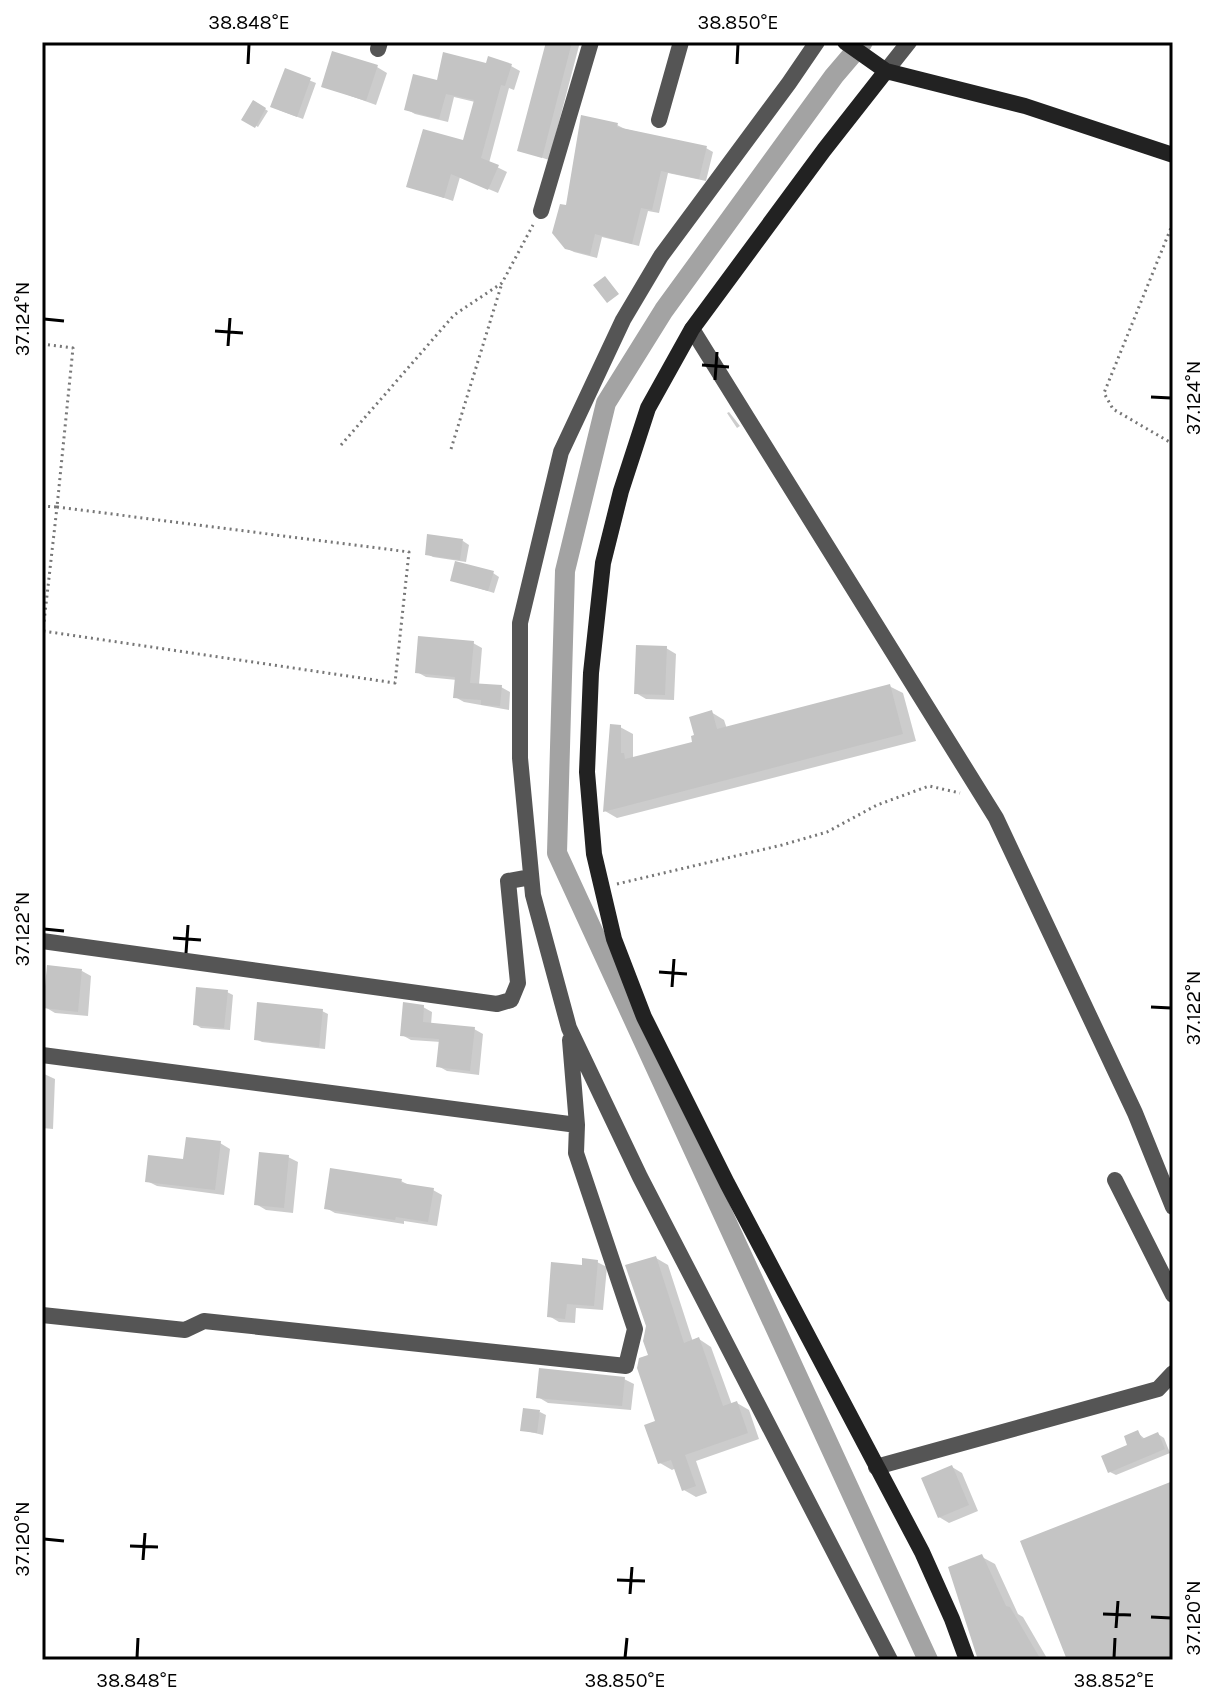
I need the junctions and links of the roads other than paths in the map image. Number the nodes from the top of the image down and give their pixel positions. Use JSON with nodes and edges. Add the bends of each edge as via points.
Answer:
{"nodes":[{"id":1,"x":591,"y":42,"type":"edge"},
{"id":2,"x":681,"y":42,"type":"edge"},
{"id":3,"x":817,"y":42,"type":"edge"},
{"id":4,"x":845,"y":42,"type":"edge"},
{"id":5,"x":909,"y":42,"type":"edge"},
{"id":6,"x":886,"y":71,"type":"junction"},
{"id":7,"x":659,"y":120,"type":"dead end"},
{"id":8,"x":1173,"y":155,"type":"edge"},
{"id":9,"x":541,"y":211,"type":"road end"},
{"id":10,"x":692,"y":329,"type":"junction"},
{"id":11,"x":531,"y":877,"type":"junction"},
{"id":12,"x":42,"y":941,"type":"edge"},
{"id":13,"x":569,"y":1028,"type":"junction"},
{"id":14,"x":42,"y":1055,"type":"edge"},
{"id":15,"x":577,"y":1125,"type":"junction"},
{"id":16,"x":1115,"y":1180,"type":"dead end"},
{"id":17,"x":1173,"y":1207,"type":"edge"},
{"id":18,"x":1173,"y":1295,"type":"edge"},
{"id":19,"x":42,"y":1315,"type":"edge"},
{"id":20,"x":1173,"y":1373,"type":"edge"},
{"id":21,"x":876,"y":1467,"type":"junction"},
{"id":22,"x":890,"y":1660,"type":"edge"},
{"id":23,"x":967,"y":1660,"type":"edge"}],
"edges":[{"from":1,"to":9,"type":"street"},
{"from":2,"to":7,"type":"street"},
{"from":3,"to":11,"type":"street","via":[[661,256],[623,320],[561,452],[520,623],[520,758]]},
{"from":4,"to":6,"type":"street"},
{"from":5,"to":6,"type":"street"},
{"from":6,"to":8,"type":"street","via":[[1025,106]]},
{"from":6,"to":10,"type":"street"},
{"from":10,"to":17,"type":"street","via":[[996,818],[1135,1113]]},
{"from":10,"to":21,"type":"street","via":[[648,408],[603,563],[587,772],[594,854],[614,939],[644,1017]]},
{"from":11,"to":12,"type":"street","via":[[508,881],[518,983],[511,1000],[497,1004]]},
{"from":11,"to":13,"type":"street"},
{"from":13,"to":15,"type":"street"},
{"from":13,"to":22,"type":"street","via":[[640,1177]]},
{"from":14,"to":15,"type":"street"},
{"from":15,"to":19,"type":"street","via":[[576,1153],[635,1329],[626,1366],[204,1321],[185,1330]]},
{"from":16,"to":18,"type":"street"},
{"from":20,"to":21,"type":"street","via":[[1158,1389]]},
{"from":21,"to":23,"type":"street","via":[[922,1552]]}]}
